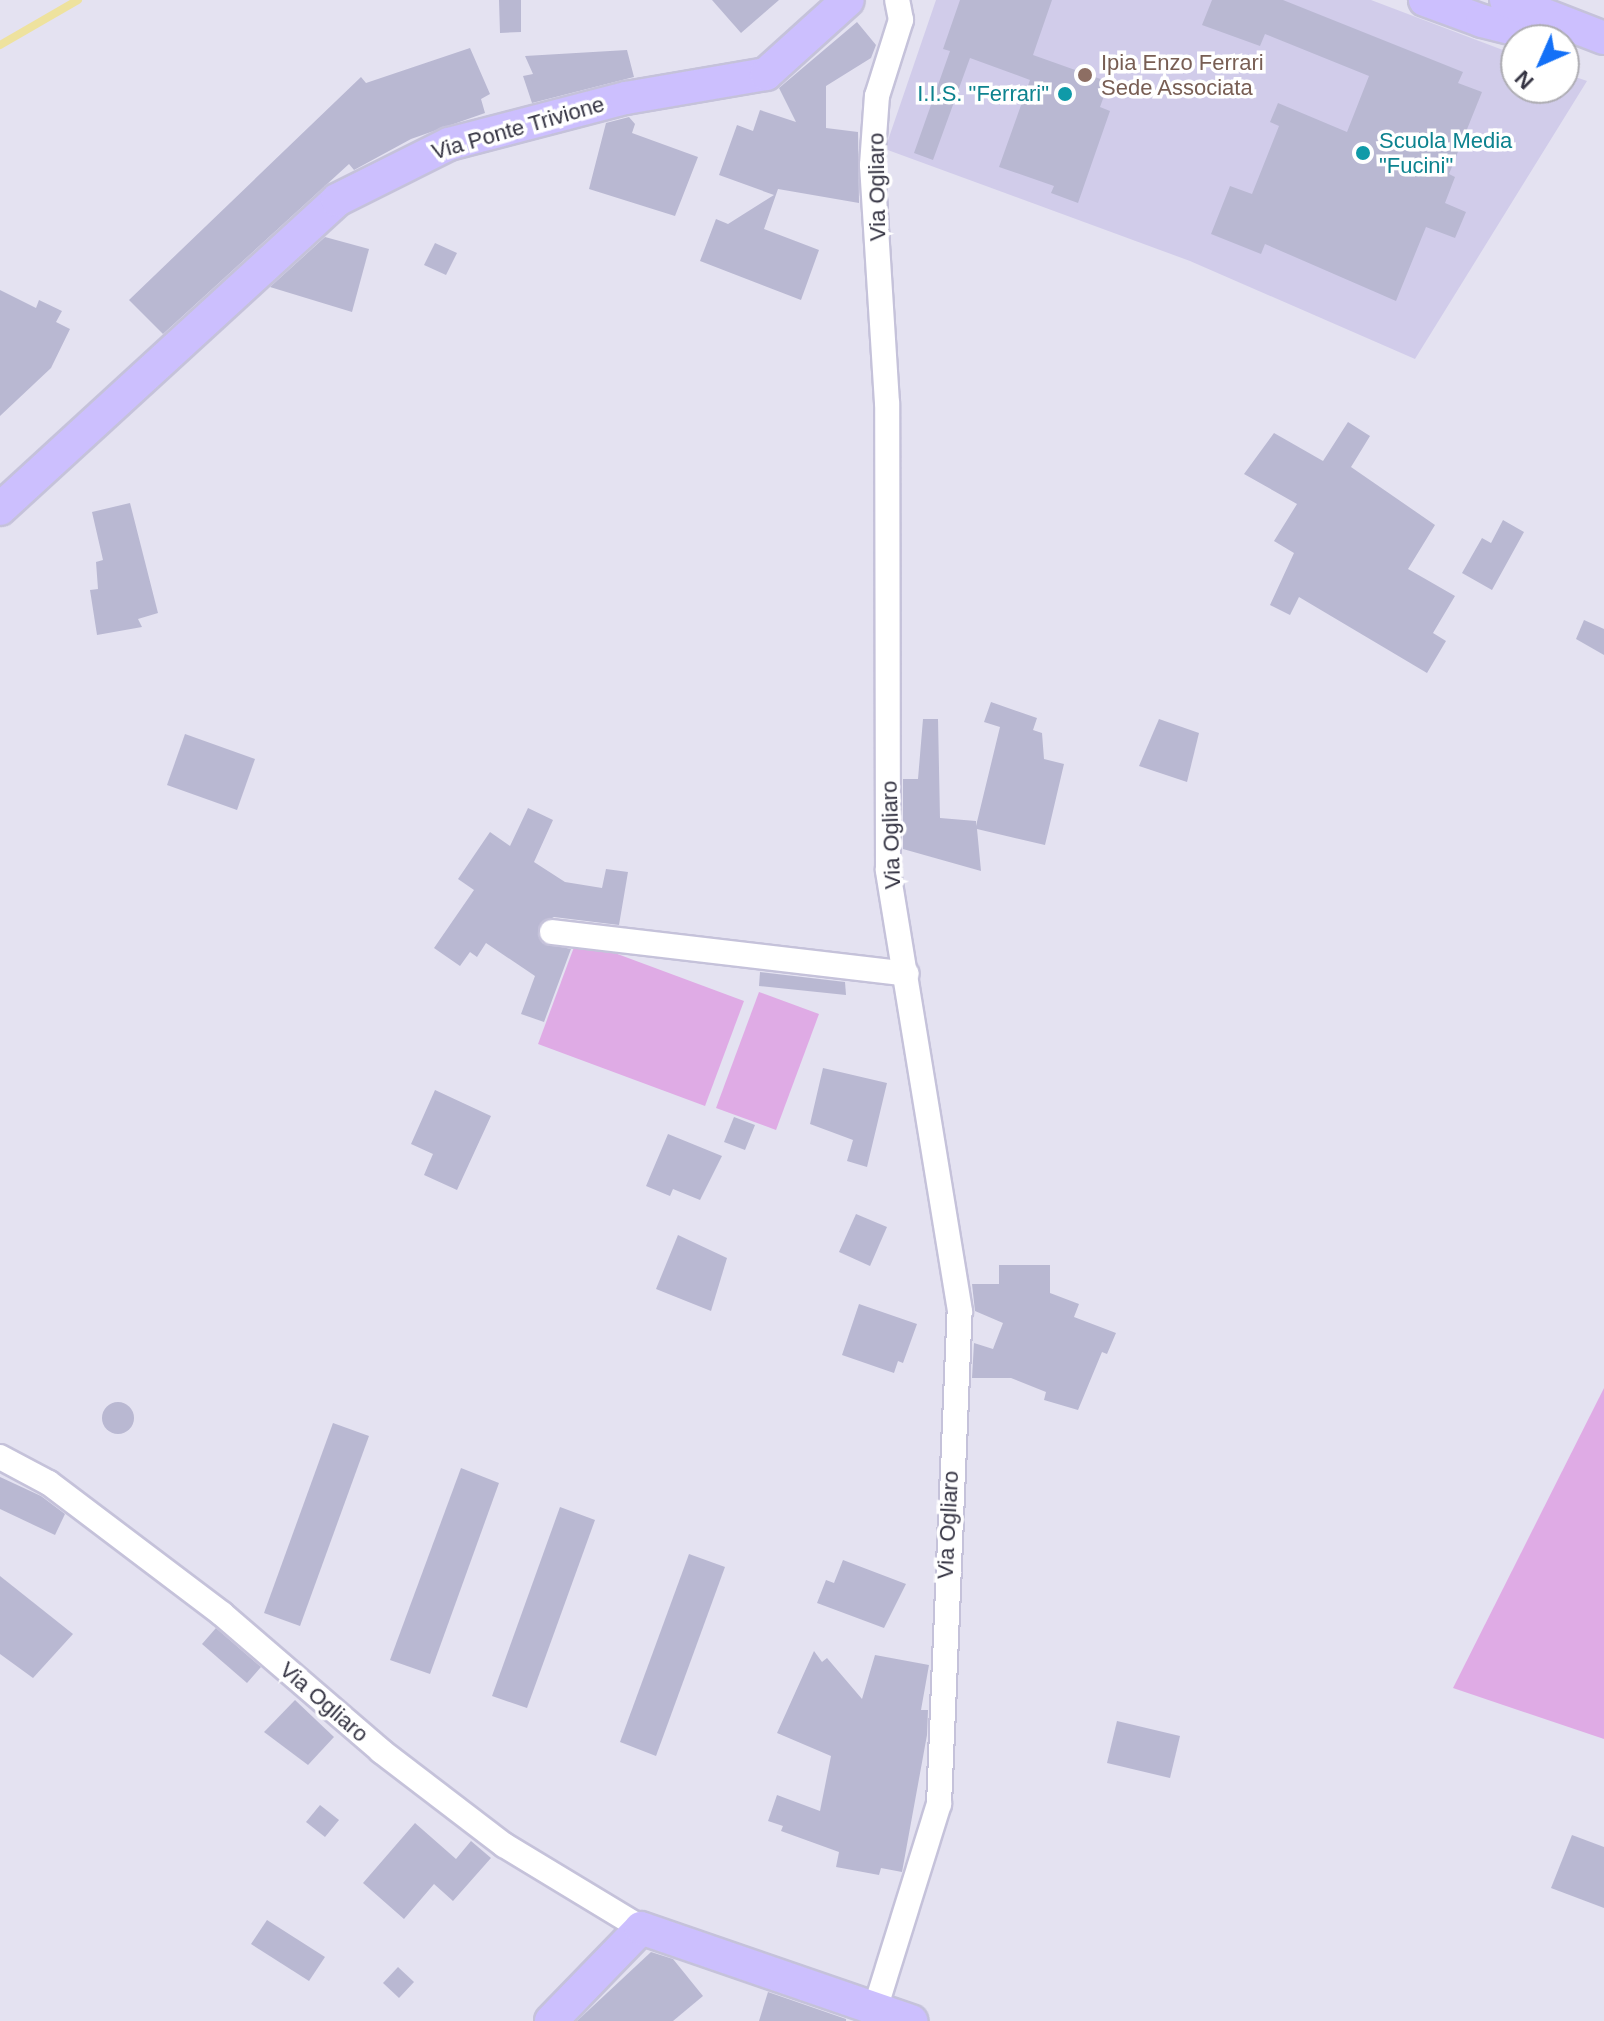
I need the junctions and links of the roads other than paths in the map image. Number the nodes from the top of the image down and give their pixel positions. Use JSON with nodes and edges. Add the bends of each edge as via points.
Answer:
{"nodes":[{"id":1,"x":848,"y":0,"type":"edge"},
{"id":2,"x":897,"y":0,"type":"edge"},
{"id":3,"x":1425,"y":0,"type":"edge"},
{"id":4,"x":1506,"y":0,"type":"edge"},
{"id":5,"x":1457,"y":6,"type":"edge"},
{"id":6,"x":1510,"y":24,"type":"edge"},
{"id":7,"x":1604,"y":39,"type":"edge"},
{"id":8,"x":1580,"y":40,"type":"edge"},
{"id":9,"x":0,"y":509,"type":"edge"},
{"id":10,"x":552,"y":932,"type":"dead end"},
{"id":11,"x":907,"y":974,"type":"junction"},
{"id":12,"x":0,"y":1457,"type":"edge"},
{"id":13,"x":641,"y":1928,"type":"junction"},
{"id":14,"x":876,"y":2006,"type":"junction"},
{"id":15,"x":551,"y":2021,"type":"edge"},
{"id":16,"x":911,"y":2021,"type":"edge"}],
"edges":[{"from":1,"to":9,"type":"street","name":"Via Ponte Trivione","via":[[766,74],[626,98],[449,144],[337,200]]},
{"from":2,"to":11,"type":"street","name":"Via Ogliaro","via":[[901,20],[877,96],[872,165],[887,403],[888,870]]},
{"from":3,"to":5,"type":"street"},
{"from":4,"to":7,"type":"street"},
{"from":5,"to":6,"type":"street"},
{"from":7,"to":8,"type":"street"},
{"from":10,"to":11,"type":"street"},
{"from":11,"to":14,"type":"street","name":"Via Ogliaro","via":[[960,1311],[939,1804]]},
{"from":12,"to":13,"type":"street","name":"Via Ogliaro","via":[[49,1483],[210,1604],[381,1751],[504,1845]]},
{"from":13,"to":14,"type":"street","name":"Via Ogliaro"},
{"from":13,"to":15,"type":"street"},
{"from":14,"to":16,"type":"street"}]}
